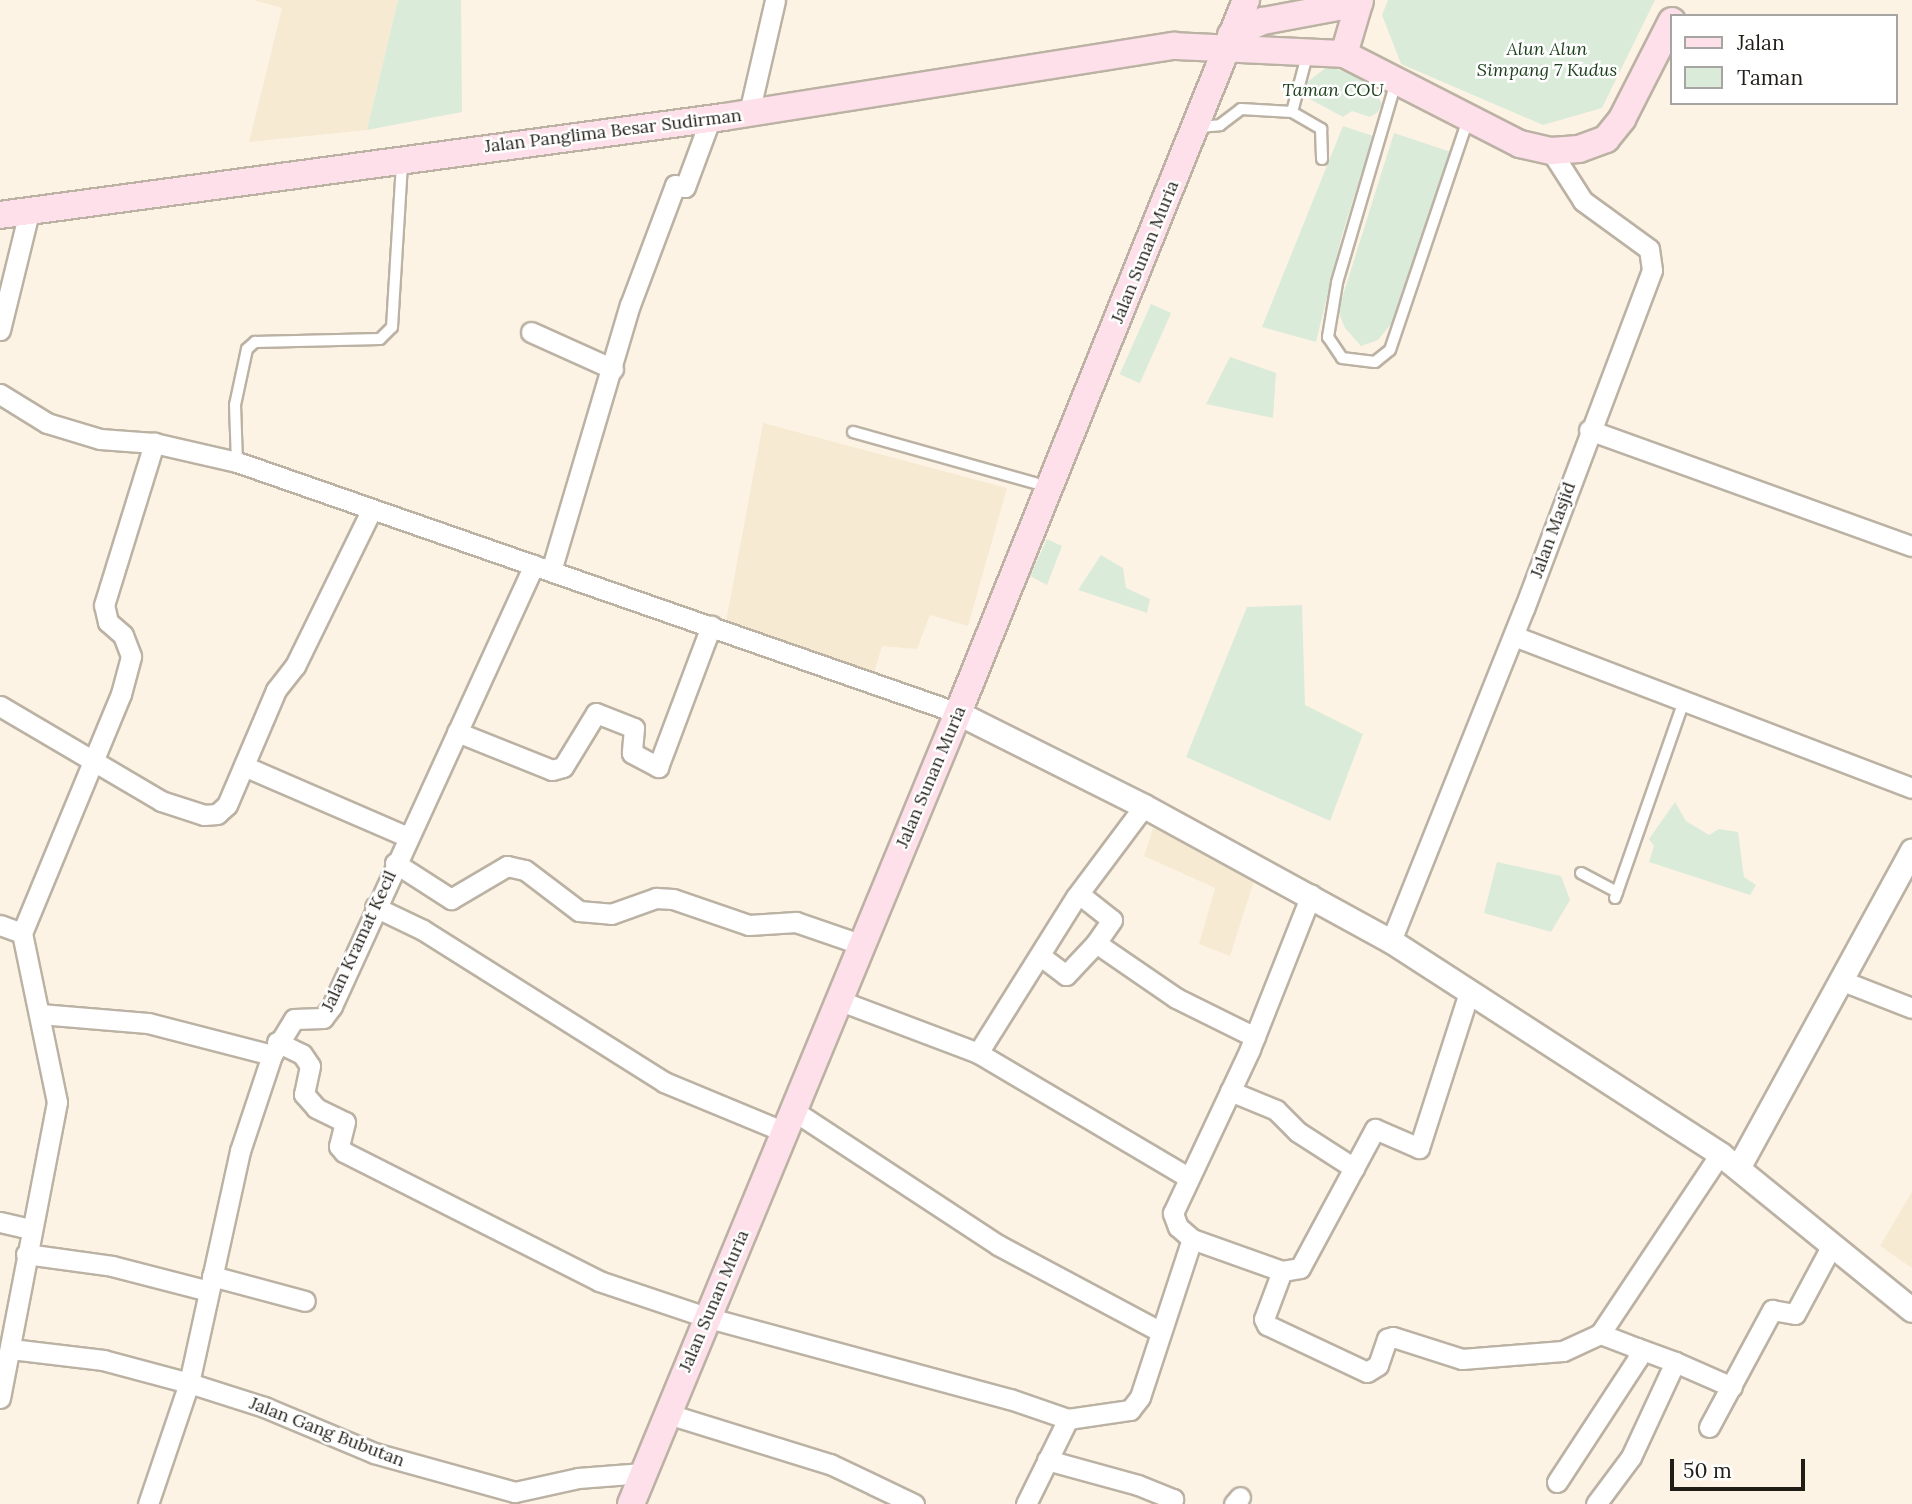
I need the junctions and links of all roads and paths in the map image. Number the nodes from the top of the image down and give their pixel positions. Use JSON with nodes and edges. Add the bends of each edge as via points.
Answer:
{"nodes":[{"id":1,"x":775,"y":0,"type":"edge"},
{"id":2,"x":1246,"y":0,"type":"edge"},
{"id":3,"x":1359,"y":1,"type":"edge"},
{"id":4,"x":1671,"y":23,"type":"edge"},
{"id":5,"x":1228,"y":42,"type":"junction"},
{"id":6,"x":1308,"y":52,"type":"junction"},
{"id":7,"x":1344,"y":54,"type":"junction"},
{"id":8,"x":1400,"y":84,"type":"junction"},
{"id":9,"x":1292,"y":112,"type":"junction"},
{"id":10,"x":749,"y":113,"type":"junction"},
{"id":11,"x":711,"y":117,"type":"junction"},
{"id":12,"x":1468,"y":118,"type":"junction"},
{"id":13,"x":1196,"y":127,"type":"junction"},
{"id":14,"x":1550,"y":151,"type":"junction"},
{"id":15,"x":402,"y":158,"type":"junction"},
{"id":16,"x":1322,"y":159,"type":"dead end"},
{"id":17,"x":30,"y":208,"type":"junction"},
{"id":18,"x":0,"y":215,"type":"edge"},
{"id":19,"x":0,"y":330,"type":"edge"},
{"id":20,"x":530,"y":332,"type":"dead end"},
{"id":21,"x":612,"y":369,"type":"junction"},
{"id":22,"x":0,"y":394,"type":"edge"},
{"id":23,"x":1590,"y":430,"type":"junction"},
{"id":24,"x":853,"y":432,"type":"dead end"},
{"id":25,"x":154,"y":443,"type":"junction"},
{"id":26,"x":237,"y":462,"type":"junction"},
{"id":27,"x":1049,"y":488,"type":"junction"},
{"id":28,"x":370,"y":510,"type":"junction"},
{"id":29,"x":1912,"y":546,"type":"edge"},
{"id":30,"x":542,"y":568,"type":"junction"},
{"id":31,"x":711,"y":626,"type":"junction"},
{"id":32,"x":1514,"y":636,"type":"junction"},
{"id":33,"x":1684,"y":701,"type":"junction"},
{"id":34,"x":0,"y":706,"type":"edge"},
{"id":35,"x":958,"y":713,"type":"junction"},
{"id":36,"x":457,"y":732,"type":"junction"},
{"id":37,"x":95,"y":765,"type":"junction"},
{"id":38,"x":244,"y":766,"type":"junction"},
{"id":39,"x":1912,"y":788,"type":"edge"},
{"id":40,"x":1144,"y":806,"type":"junction"},
{"id":41,"x":408,"y":837,"type":"junction"},
{"id":42,"x":1912,"y":850,"type":"edge"},
{"id":43,"x":395,"y":863,"type":"junction"},
{"id":44,"x":1581,"y":873,"type":"dead end"},
{"id":45,"x":1904,"y":878,"type":"edge"},
{"id":46,"x":1079,"y":894,"type":"junction"},
{"id":47,"x":1311,"y":895,"type":"junction"},
{"id":48,"x":375,"y":907,"type":"junction"},
{"id":49,"x":0,"y":925,"type":"edge"},
{"id":50,"x":22,"y":933,"type":"junction"},
{"id":51,"x":1391,"y":941,"type":"junction"},
{"id":52,"x":1096,"y":943,"type":"junction"},
{"id":53,"x":860,"y":944,"type":"junction"},
{"id":54,"x":1042,"y":957,"type":"junction"},
{"id":55,"x":1843,"y":981,"type":"junction"},
{"id":56,"x":1469,"y":992,"type":"junction"},
{"id":57,"x":838,"y":1000,"type":"junction"},
{"id":58,"x":1912,"y":1008,"type":"edge"},
{"id":59,"x":40,"y":1014,"type":"junction"},
{"id":60,"x":1255,"y":1037,"type":"junction"},
{"id":61,"x":274,"y":1049,"type":"junction"},
{"id":62,"x":978,"y":1053,"type":"junction"},
{"id":63,"x":1230,"y":1091,"type":"junction"},
{"id":64,"x":790,"y":1121,"type":"junction"},
{"id":65,"x":1729,"y":1161,"type":"junction"},
{"id":66,"x":1354,"y":1168,"type":"junction"},
{"id":67,"x":1189,"y":1178,"type":"junction"},
{"id":68,"x":0,"y":1222,"type":"edge"},
{"id":69,"x":30,"y":1229,"type":"junction"},
{"id":70,"x":1192,"y":1239,"type":"junction"},
{"id":71,"x":1832,"y":1245,"type":"junction"},
{"id":72,"x":26,"y":1254,"type":"junction"},
{"id":73,"x":1282,"y":1270,"type":"junction"},
{"id":74,"x":211,"y":1283,"type":"junction"},
{"id":75,"x":305,"y":1301,"type":"dead end"},
{"id":76,"x":1912,"y":1310,"type":"edge"},
{"id":77,"x":709,"y":1318,"type":"junction"},
{"id":78,"x":7,"y":1323,"type":"edge"},
{"id":79,"x":1159,"y":1331,"type":"junction"},
{"id":80,"x":1600,"y":1334,"type":"junction"},
{"id":81,"x":1637,"y":1348,"type":"junction"},
{"id":82,"x":11,"y":1349,"type":"junction"},
{"id":83,"x":1675,"y":1362,"type":"junction"},
{"id":84,"x":189,"y":1383,"type":"junction"},
{"id":85,"x":1732,"y":1387,"type":"junction"},
{"id":86,"x":0,"y":1398,"type":"edge"},
{"id":87,"x":668,"y":1414,"type":"junction"},
{"id":88,"x":1068,"y":1419,"type":"junction"},
{"id":89,"x":1709,"y":1427,"type":"dead end"},
{"id":90,"x":1047,"y":1460,"type":"junction"},
{"id":91,"x":643,"y":1473,"type":"junction"},
{"id":92,"x":1557,"y":1482,"type":"dead end"},
{"id":93,"x":148,"y":1504,"type":"edge"},
{"id":94,"x":631,"y":1504,"type":"edge"},
{"id":95,"x":914,"y":1504,"type":"edge"},
{"id":96,"x":1026,"y":1504,"type":"edge"},
{"id":97,"x":1169,"y":1504,"type":"edge"},
{"id":98,"x":1595,"y":1504,"type":"edge"}],
"edges":[{"from":1,"to":10,"type":"street"},
{"from":2,"to":5,"type":"main road","name":"Jalan Sunan Muria"},
{"from":3,"to":5,"type":"main road","via":[[1262,21]]},
{"from":3,"to":7,"type":"main road"},
{"from":4,"to":14,"type":"main road","via":[[1622,119],[1605,139],[1579,149]]},
{"from":5,"to":6,"type":"main road","name":"Jalan Panglima Besar Sudirman"},
{"from":5,"to":10,"type":"main road","name":"Jalan Panglima Besar Sudirman","via":[[1174,46]]},
{"from":5,"to":13,"type":"main road","name":"Jalan Sunan Muria"},
{"from":6,"to":7,"type":"main road","name":"Jalan Panglima Besar Sudirman"},
{"from":6,"to":9,"type":"lane"},
{"from":7,"to":8,"type":"main road"},
{"from":8,"to":12,"type":"main road"},
{"from":8,"to":12,"type":"lane","via":[[1337,283],[1328,337],[1342,358],[1375,362],[1390,350]]},
{"from":9,"to":13,"type":"lane","via":[[1241,108],[1220,125]]},
{"from":9,"to":16,"type":"lane","via":[[1321,129]]},
{"from":10,"to":11,"type":"main road","name":"Jalan Panglima Besar Sudirman"},
{"from":11,"to":15,"type":"main road","name":"Jalan Panglima Besar Sudirman"},
{"from":11,"to":21,"type":"street","name":"Jalan Kramat Kecil","via":[[685,187],[675,185],[630,305]]},
{"from":12,"to":14,"type":"main road","via":[[1520,144]]},
{"from":13,"to":27,"type":"main road","name":"Jalan Sunan Muria"},
{"from":14,"to":23,"type":"street","name":"Jalan Masjid","via":[[1583,201],[1641,241],[1654,259],[1650,281]]},
{"from":15,"to":17,"type":"main road","name":"Jalan Panglima Besar Sudirman"},
{"from":15,"to":26,"type":"lane","via":[[392,327],[380,339],[255,342],[247,349],[235,405]]},
{"from":17,"to":18,"type":"main road","name":"Jalan Panglima Besar Sudirman"},
{"from":17,"to":19,"type":"street"},
{"from":20,"to":21,"type":"street"},
{"from":21,"to":30,"type":"street","name":"Jalan Kramat Kecil"},
{"from":22,"to":25,"type":"street","via":[[47,423],[100,439]]},
{"from":23,"to":29,"type":"street"},
{"from":23,"to":32,"type":"street","name":"Jalan Masjid"},
{"from":24,"to":27,"type":"lane"},
{"from":25,"to":26,"type":"street"},
{"from":25,"to":37,"type":"street","via":[[104,604],[108,622],[122,635],[131,656]]},
{"from":26,"to":28,"type":"street"},
{"from":27,"to":35,"type":"main road","name":"Jalan Sunan Muria"},
{"from":28,"to":30,"type":"street"},
{"from":28,"to":38,"type":"street","via":[[295,666],[276,690]]},
{"from":30,"to":31,"type":"street"},
{"from":30,"to":36,"type":"street","name":"Jalan Kramat Kecil"},
{"from":31,"to":35,"type":"street"},
{"from":31,"to":36,"type":"street","via":[[658,767],[632,753],[634,729],[596,713],[564,767],[552,770]]},
{"from":32,"to":33,"type":"street"},
{"from":32,"to":51,"type":"street","name":"Jalan Masjid"},
{"from":33,"to":39,"type":"street"},
{"from":33,"to":44,"type":"lane","via":[[1616,895]]},
{"from":34,"to":37,"type":"street"},
{"from":35,"to":40,"type":"street"},
{"from":35,"to":53,"type":"main road","name":"Jalan Sunan Muria"},
{"from":36,"to":41,"type":"street","name":"Jalan Kramat Kecil"},
{"from":37,"to":38,"type":"street","via":[[161,801],[204,815],[217,814],[227,805]]},
{"from":37,"to":50,"type":"street"},
{"from":38,"to":41,"type":"street"},
{"from":40,"to":46,"type":"street"},
{"from":40,"to":47,"type":"street"},
{"from":41,"to":43,"type":"street","name":"Jalan Kramat Kecil"},
{"from":42,"to":45,"type":"street"},
{"from":43,"to":48,"type":"street","name":"Jalan Kramat Kecil"},
{"from":43,"to":53,"type":"street","via":[[451,899],[507,866],[525,870],[579,911],[611,914],[656,898],[749,925],[796,922]]},
{"from":45,"to":55,"type":"street"},
{"from":46,"to":52,"type":"street","via":[[1112,920]]},
{"from":46,"to":54,"type":"street","via":[[1043,947]]},
{"from":47,"to":51,"type":"street"},
{"from":47,"to":60,"type":"street"},
{"from":48,"to":61,"type":"street","name":"Jalan Kramat Kecil","via":[[332,1006],[323,1018],[294,1019]]},
{"from":48,"to":64,"type":"street","via":[[423,930],[664,1082]]},
{"from":49,"to":50,"type":"street"},
{"from":50,"to":59,"type":"street"},
{"from":51,"to":56,"type":"street"},
{"from":52,"to":54,"type":"street","via":[[1066,975]]},
{"from":52,"to":60,"type":"street","via":[[1176,998]]},
{"from":53,"to":57,"type":"main road","name":"Jalan Sunan Muria"},
{"from":54,"to":62,"type":"street"},
{"from":55,"to":58,"type":"street"},
{"from":55,"to":65,"type":"street"},
{"from":56,"to":65,"type":"street"},
{"from":56,"to":66,"type":"street","via":[[1419,1148],[1375,1129]]},
{"from":57,"to":62,"type":"street"},
{"from":57,"to":64,"type":"main road","name":"Jalan Sunan Muria"},
{"from":59,"to":61,"type":"street","via":[[148,1023]]},
{"from":59,"to":69,"type":"street","via":[[57,1102]]},
{"from":60,"to":63,"type":"street"},
{"from":61,"to":74,"type":"street","name":"Jalan Kramat Kecil","via":[[240,1151]]},
{"from":61,"to":77,"type":"street","via":[[302,1054],[310,1066],[304,1094],[316,1108],[345,1122],[339,1146],[344,1153],[599,1281]]},
{"from":62,"to":67,"type":"street"},
{"from":63,"to":66,"type":"street","via":[[1276,1110],[1298,1132]]},
{"from":63,"to":67,"type":"street"},
{"from":64,"to":77,"type":"main road","name":"Jalan Sunan Muria"},
{"from":64,"to":79,"type":"street","via":[[998,1245]]},
{"from":65,"to":71,"type":"street"},
{"from":65,"to":80,"type":"street"},
{"from":66,"to":73,"type":"street","via":[[1300,1268]]},
{"from":67,"to":70,"type":"street","via":[[1173,1213],[1178,1227]]},
{"from":68,"to":69,"type":"street"},
{"from":69,"to":72,"type":"street"},
{"from":70,"to":73,"type":"street"},
{"from":70,"to":79,"type":"street"},
{"from":71,"to":76,"type":"street"},
{"from":71,"to":85,"type":"street","via":[[1796,1314],[1772,1310]]},
{"from":72,"to":74,"type":"street"},
{"from":72,"to":78,"type":"street"},
{"from":73,"to":80,"type":"street","via":[[1264,1319],[1267,1325],[1367,1372],[1378,1365],[1387,1339],[1393,1337],[1462,1359],[1532,1356],[1563,1350]]},
{"from":74,"to":75,"type":"street"},
{"from":74,"to":84,"type":"street","name":"Jalan Kramat Kecil"},
{"from":77,"to":87,"type":"main road","name":"Jalan Sunan Muria"},
{"from":77,"to":88,"type":"street","via":[[1010,1399]]},
{"from":78,"to":82,"type":"street"},
{"from":79,"to":88,"type":"street","via":[[1140,1397],[1130,1410]]},
{"from":80,"to":81,"type":"street"},
{"from":81,"to":83,"type":"street"},
{"from":81,"to":92,"type":"street","via":[[1632,1372]]},
{"from":82,"to":84,"type":"street","name":"Jalan Gang Bubutan","via":[[103,1360]]},
{"from":82,"to":86,"type":"street"},
{"from":83,"to":85,"type":"street"},
{"from":83,"to":98,"type":"street","via":[[1631,1457]]},
{"from":84,"to":91,"type":"street","name":"Jalan Gang Bubutan","via":[[264,1407],[374,1454],[515,1492],[578,1478]]},
{"from":84,"to":93,"type":"street","name":"Jalan Kramat Kecil"},
{"from":85,"to":89,"type":"street"},
{"from":87,"to":91,"type":"main road","name":"Jalan Sunan Muria"},
{"from":87,"to":95,"type":"street","via":[[831,1464]]},
{"from":88,"to":90,"type":"street"},
{"from":90,"to":96,"type":"street"},
{"from":90,"to":97,"type":"street","via":[[1138,1485],[1173,1499]]},
{"from":91,"to":94,"type":"main road","name":"Jalan Sunan Muria"}]}
